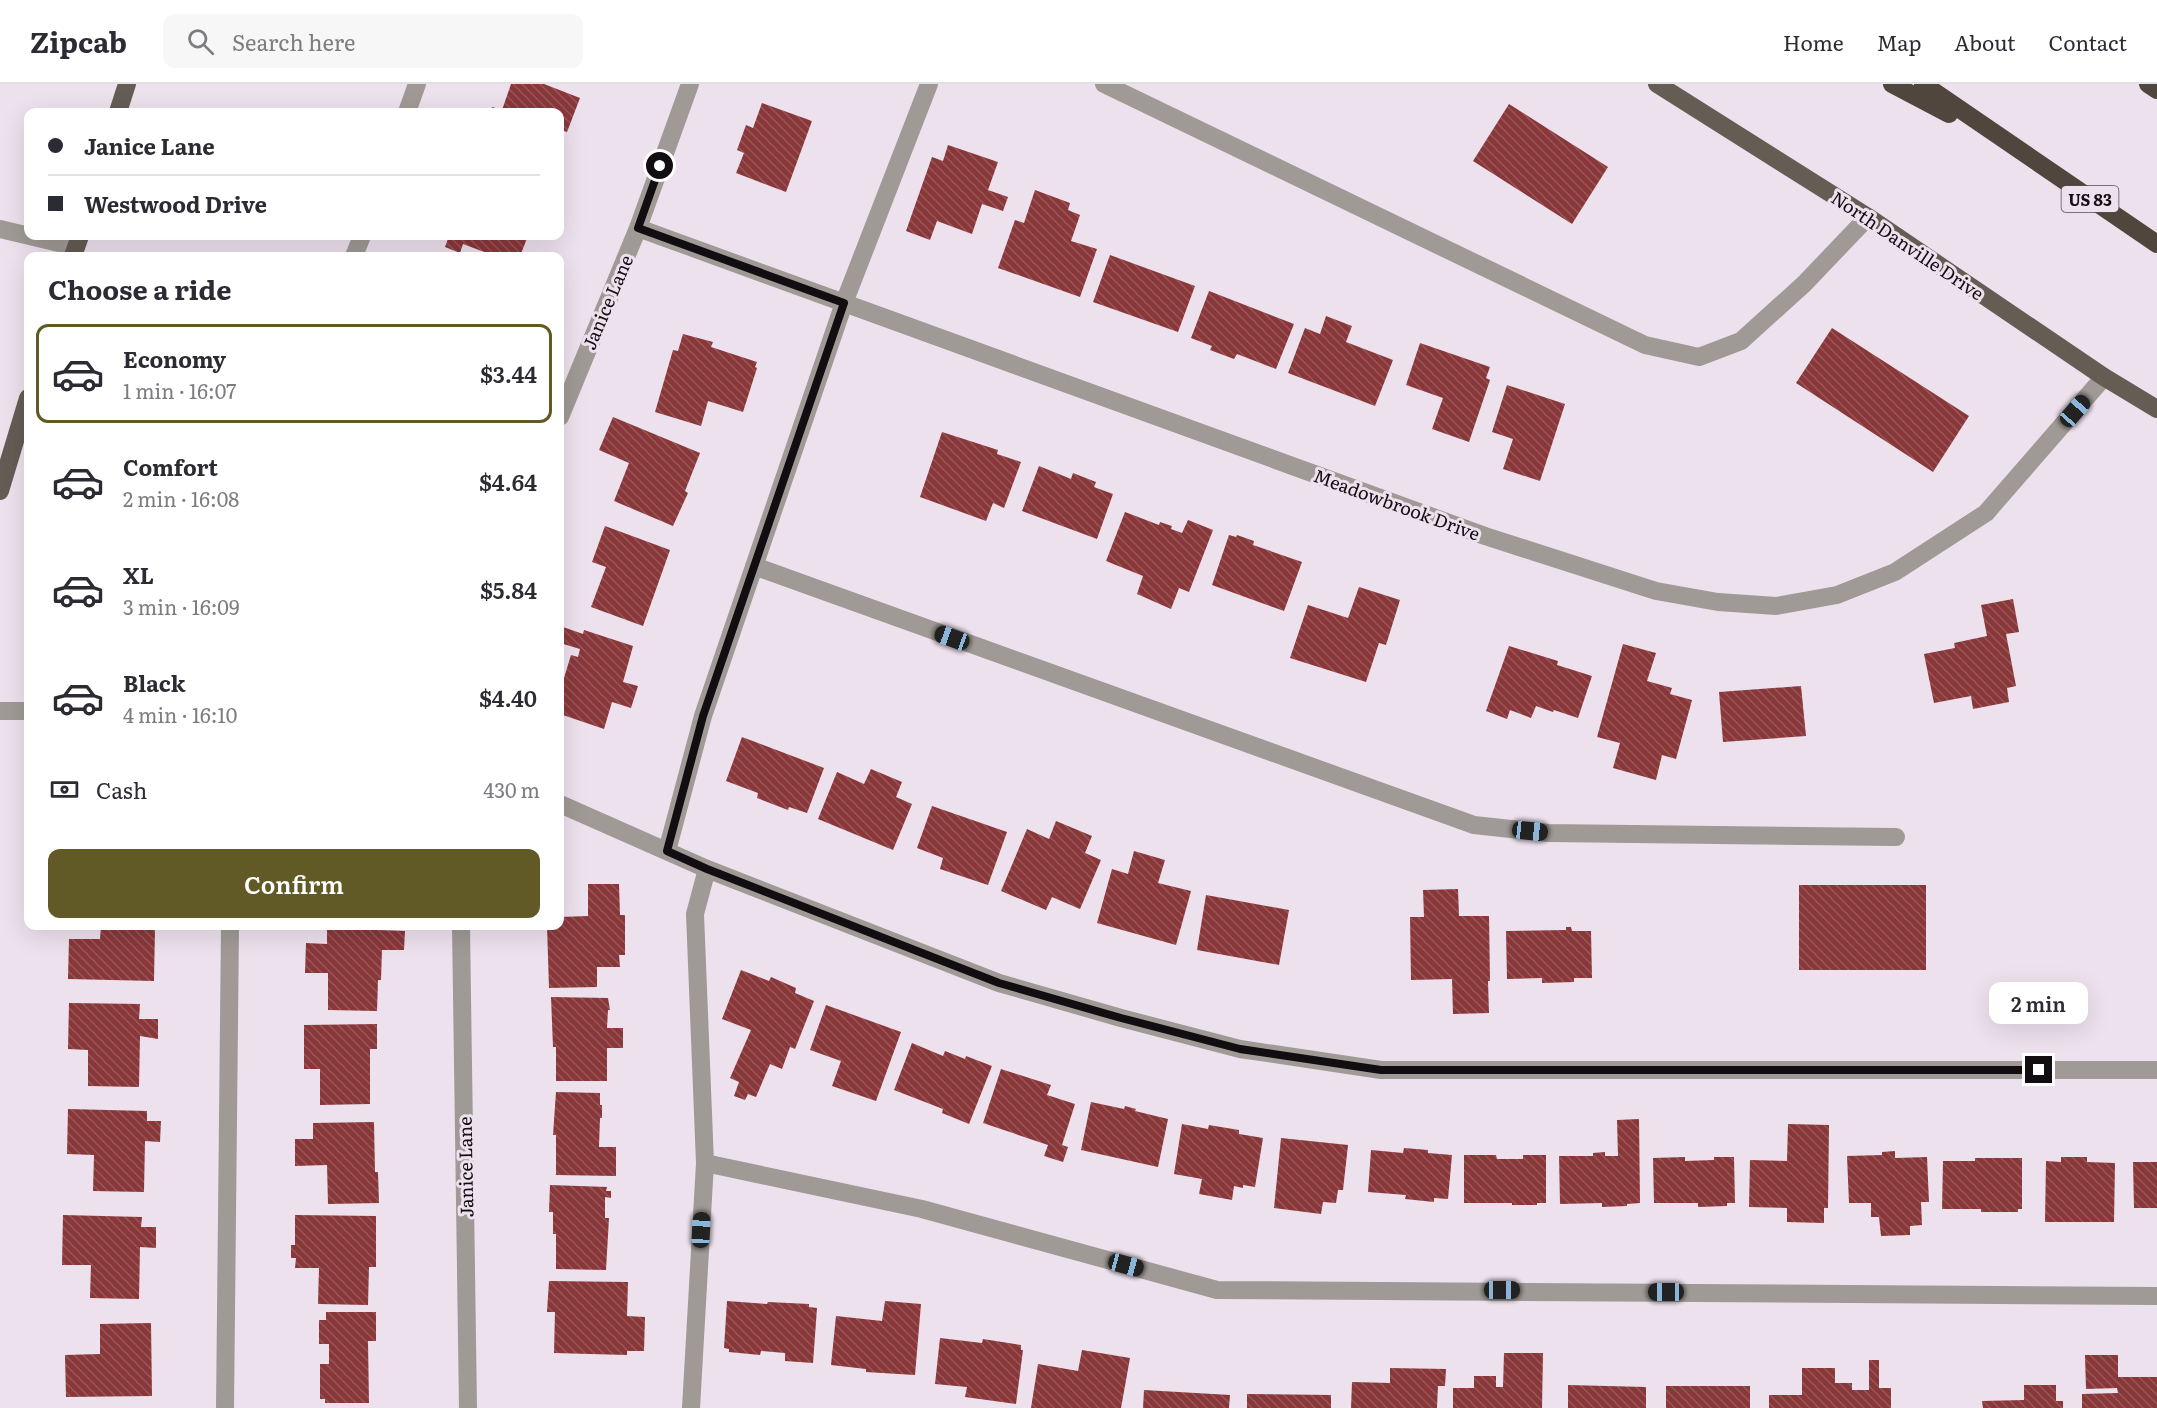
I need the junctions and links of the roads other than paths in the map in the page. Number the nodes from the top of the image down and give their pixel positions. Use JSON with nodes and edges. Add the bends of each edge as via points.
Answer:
{"nodes":[{"id":1,"x":127,"y":84,"type":"edge"},
{"id":2,"x":417,"y":84,"type":"edge"},
{"id":3,"x":690,"y":84,"type":"edge"},
{"id":4,"x":929,"y":84,"type":"edge"},
{"id":5,"x":1104,"y":84,"type":"edge"},
{"id":6,"x":1657,"y":84,"type":"edge"},
{"id":7,"x":1892,"y":84,"type":"edge"},
{"id":8,"x":1923,"y":84,"type":"edge"},
{"id":9,"x":2148,"y":84,"type":"edge"},
{"id":10,"x":2157,"y":90,"type":"edge"},
{"id":11,"x":119,"y":108,"type":"edge"},
{"id":12,"x":408,"y":108,"type":"edge"},
{"id":13,"x":2024,"y":153,"type":"junction"},
{"id":14,"x":1868,"y":217,"type":"junction"},
{"id":15,"x":638,"y":228,"type":"junction"},
{"id":16,"x":0,"y":229,"type":"edge"},
{"id":17,"x":24,"y":234,"type":"edge"},
{"id":18,"x":50,"y":240,"type":"edge"},
{"id":19,"x":2157,"y":244,"type":"edge"},
{"id":20,"x":77,"y":246,"type":"edge"},
{"id":21,"x":844,"y":303,"type":"junction"},
{"id":22,"x":2104,"y":376,"type":"junction"},
{"id":23,"x":564,"y":407,"type":"edge"},
{"id":24,"x":24,"y":408,"type":"edge"},
{"id":25,"x":2157,"y":409,"type":"edge"},
{"id":26,"x":5,"y":456,"type":"edge"},
{"id":27,"x":0,"y":491,"type":"edge"},
{"id":28,"x":754,"y":566,"type":"junction"},
{"id":29,"x":0,"y":711,"type":"edge"},
{"id":30,"x":24,"y":711,"type":"edge"},
{"id":31,"x":564,"y":806,"type":"edge"},
{"id":32,"x":1896,"y":837,"type":"dead end"},
{"id":33,"x":667,"y":851,"type":"junction"},
{"id":34,"x":707,"y":869,"type":"junction"},
{"id":35,"x":230,"y":930,"type":"edge"},
{"id":36,"x":461,"y":930,"type":"edge"},
{"id":37,"x":2157,"y":1070,"type":"edge"},
{"id":38,"x":705,"y":1162,"type":"junction"},
{"id":39,"x":2157,"y":1296,"type":"edge"},
{"id":40,"x":225,"y":1408,"type":"edge"},
{"id":41,"x":468,"y":1408,"type":"edge"},
{"id":42,"x":691,"y":1408,"type":"edge"}],
"edges":[{"from":1,"to":11,"type":"main road"},
{"from":2,"to":12,"type":"street"},
{"from":3,"to":15,"type":"street","name":"Janice Lane"},
{"from":4,"to":21,"type":"street"},
{"from":5,"to":14,"type":"street","via":[[1645,345],[1699,357],[1741,341],[1804,284]]},
{"from":6,"to":14,"type":"main road","name":"North Danville Drive"},
{"from":7,"to":13,"type":"highway"},
{"from":8,"to":13,"type":"highway","number":"US 83"},
{"from":9,"to":10,"type":"highway"},
{"from":13,"to":19,"type":"highway","number":"US 83"},
{"from":14,"to":22,"type":"main road","name":"North Danville Drive"},
{"from":15,"to":21,"type":"street","name":"Meadowbrook Drive"},
{"from":15,"to":23,"type":"street","name":"Janice Lane"},
{"from":16,"to":17,"type":"street"},
{"from":18,"to":20,"type":"street"},
{"from":21,"to":22,"type":"street","name":"Meadowbrook Drive","via":[[1485,536],[1656,591],[1718,602],[1776,606],[1837,594],[1895,572],[1986,513]]},
{"from":21,"to":28,"type":"street"},
{"from":22,"to":25,"type":"main road","name":"North Danville Drive"},
{"from":24,"to":26,"type":"main road"},
{"from":26,"to":27,"type":"main road"},
{"from":28,"to":32,"type":"street","via":[[1474,825],[1548,833]]},
{"from":28,"to":33,"type":"street","via":[[703,716]]},
{"from":29,"to":30,"type":"street"},
{"from":31,"to":33,"type":"street"},
{"from":33,"to":34,"type":"street"},
{"from":34,"to":37,"type":"street","via":[[999,983],[1240,1049],[1381,1070]]},
{"from":34,"to":38,"type":"street","via":[[695,914]]},
{"from":35,"to":40,"type":"street"},
{"from":36,"to":41,"type":"street","name":"Janice Lane"},
{"from":38,"to":39,"type":"street","via":[[922,1209],[1217,1290]]},
{"from":38,"to":42,"type":"street"}]}
